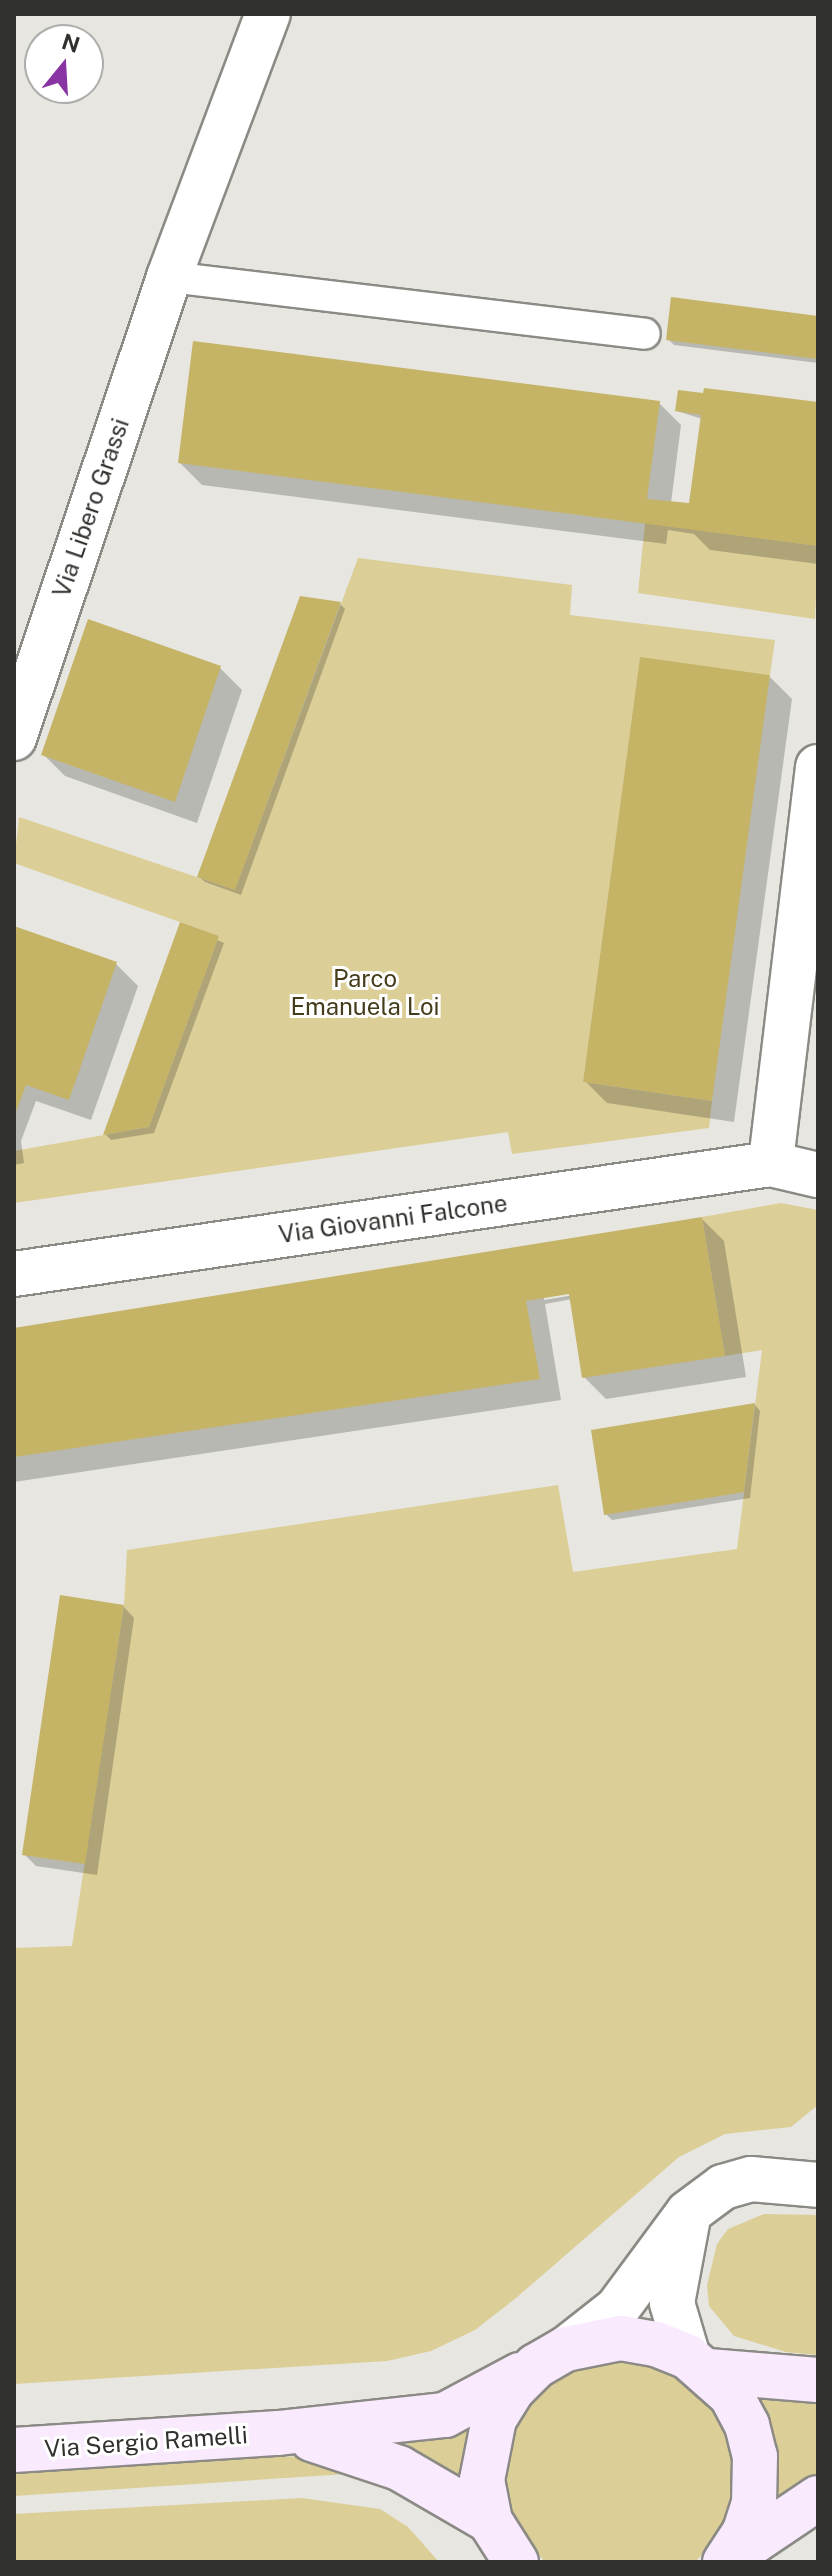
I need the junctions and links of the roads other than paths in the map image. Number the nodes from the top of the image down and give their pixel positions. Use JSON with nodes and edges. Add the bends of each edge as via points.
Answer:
{"nodes":[{"id":1,"x":268,"y":14,"type":"edge"},
{"id":2,"x":169,"y":277,"type":"junction"},
{"id":3,"x":645,"y":334,"type":"dead end"},
{"id":4,"x":14,"y":738,"type":"edge"},
{"id":5,"x":818,"y":767,"type":"edge"},
{"id":6,"x":771,"y":1164,"type":"junction"},
{"id":7,"x":818,"y":1175,"type":"edge"},
{"id":8,"x":14,"y":1274,"type":"edge"},
{"id":9,"x":818,"y":2185,"type":"edge"},
{"id":10,"x":688,"y":2213,"type":"junction"},
{"id":11,"x":551,"y":2358,"type":"junction"},
{"id":12,"x":698,"y":2364,"type":"junction"},
{"id":13,"x":818,"y":2380,"type":"edge"},
{"id":14,"x":278,"y":2433,"type":"junction"},
{"id":15,"x":14,"y":2450,"type":"edge"},
{"id":16,"x":818,"y":2498,"type":"edge"},
{"id":17,"x":504,"y":2548,"type":"edge"},
{"id":18,"x":726,"y":2561,"type":"edge"}],
"edges":[{"from":1,"to":2,"type":"street","name":"Via Libero Grassi"},
{"from":2,"to":3,"type":"lane"},
{"from":2,"to":4,"type":"street","name":"Via Libero Grassi"},
{"from":5,"to":6,"type":"street"},
{"from":6,"to":7,"type":"street"},
{"from":6,"to":8,"type":"street","name":"Via Giovanni Falcone"},
{"from":9,"to":10,"type":"street","via":[[751,2179],[723,2187]]},
{"from":10,"to":11,"type":"street","via":[[617,2309]]},
{"from":10,"to":12,"type":"street","via":[[672,2303]]},
{"from":11,"to":12,"type":"street","name":"Via Sergio Ramelli","via":[[621,2338],[656,2344]]},
{"from":11,"to":14,"type":"street","name":"Via Sergio Ramelli","via":[[445,2415]]},
{"from":11,"to":17,"type":"street","via":[[506,2400],[485,2449],[482,2480]]},
{"from":12,"to":13,"type":"street"},
{"from":12,"to":18,"type":"street","via":[[731,2395],[755,2456],[754,2503]]},
{"from":14,"to":15,"type":"street","name":"Via Sergio Ramelli"},
{"from":14,"to":17,"type":"street","name":"Via Sergio Ramelli","via":[[364,2453]]},
{"from":16,"to":18,"type":"street"}]}
